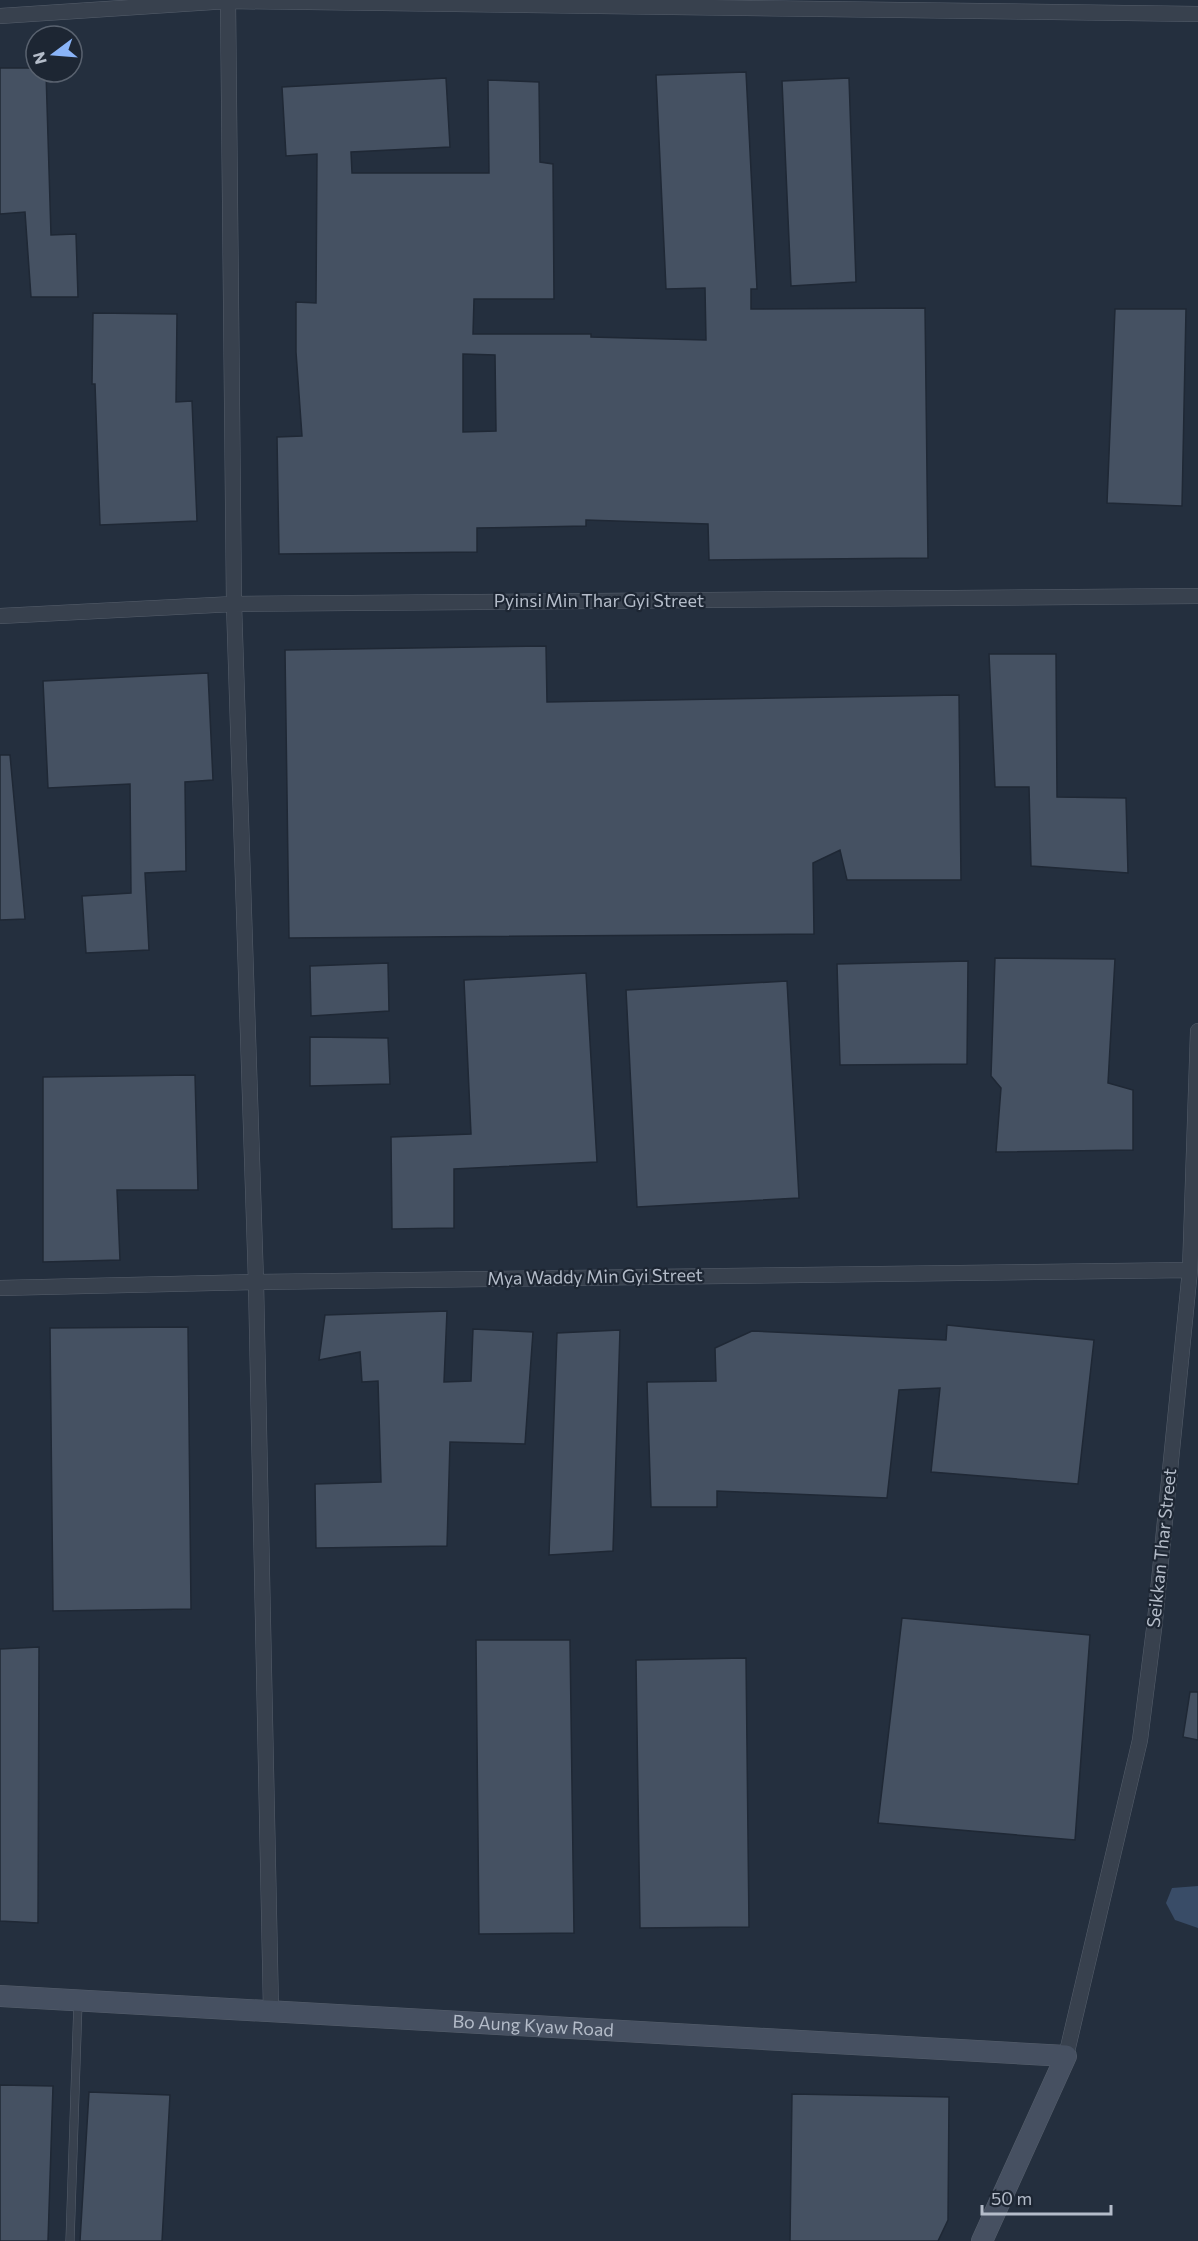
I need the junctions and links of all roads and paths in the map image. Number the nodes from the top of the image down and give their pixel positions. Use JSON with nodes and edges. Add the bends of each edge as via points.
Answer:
{"nodes":[{"id":1,"x":228,"y":0,"type":"edge"},
{"id":2,"x":708,"y":4,"type":"edge"},
{"id":3,"x":1198,"y":14,"type":"edge"},
{"id":4,"x":0,"y":16,"type":"edge"},
{"id":5,"x":1198,"y":596,"type":"edge"},
{"id":6,"x":234,"y":604,"type":"junction"},
{"id":7,"x":0,"y":616,"type":"edge"},
{"id":8,"x":1198,"y":1031,"type":"edge"},
{"id":9,"x":1190,"y":1270,"type":"junction"},
{"id":10,"x":256,"y":1282,"type":"junction"},
{"id":11,"x":0,"y":1288,"type":"edge"},
{"id":12,"x":0,"y":1996,"type":"edge"},
{"id":13,"x":78,"y":2000,"type":"junction"},
{"id":14,"x":271,"y":2010,"type":"junction"},
{"id":15,"x":1066,"y":2056,"type":"junction"},
{"id":16,"x":70,"y":2241,"type":"edge"},
{"id":17,"x":982,"y":2241,"type":"edge"}],
"edges":[{"from":1,"to":2,"type":"street"},
{"from":1,"to":4,"type":"street"},
{"from":1,"to":6,"type":"street"},
{"from":2,"to":3,"type":"street"},
{"from":5,"to":6,"type":"street","name":"Pyinsi Min Thar Gyi Street"},
{"from":6,"to":7,"type":"street","name":"Pyinsi Min Thar Gyi Street"},
{"from":6,"to":10,"type":"street"},
{"from":8,"to":9,"type":"street","name":"Seikkan Thar Street"},
{"from":9,"to":10,"type":"street","name":"Mya Waddy Min Gyi Street"},
{"from":9,"to":15,"type":"street","name":"Seikkan Thar Street","via":[[1140,1740]]},
{"from":10,"to":11,"type":"street","name":"Mya Waddy Min Gyi Street"},
{"from":10,"to":14,"type":"street"},
{"from":12,"to":13,"type":"street","name":"Bo Aung Kyaw Road"},
{"from":13,"to":14,"type":"street","name":"Bo Aung Kyaw Road"},
{"from":13,"to":16,"type":"lane"},
{"from":14,"to":15,"type":"street","name":"Bo Aung Kyaw Road"},
{"from":15,"to":17,"type":"street"}]}
